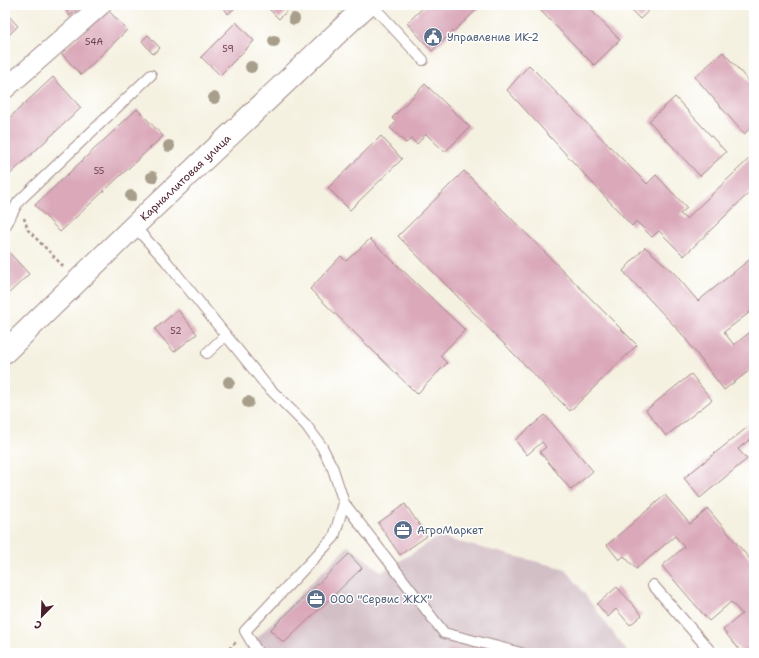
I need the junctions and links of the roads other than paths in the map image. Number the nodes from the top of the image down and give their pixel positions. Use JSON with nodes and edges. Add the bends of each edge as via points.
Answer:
{"nodes":[{"id":1,"x":101,"y":5,"type":"edge"},
{"id":2,"x":366,"y":5,"type":"edge"},
{"id":3,"x":372,"y":5,"type":"edge"},
{"id":4,"x":423,"y":60,"type":"dead end"},
{"id":5,"x":151,"y":75,"type":"dead end"},
{"id":6,"x":5,"y":89,"type":"edge"},
{"id":7,"x":8,"y":210,"type":"edge"},
{"id":8,"x":134,"y":226,"type":"junction"},
{"id":9,"x":5,"y":227,"type":"edge"},
{"id":10,"x":226,"y":335,"type":"junction"},
{"id":11,"x":5,"y":352,"type":"edge"},
{"id":12,"x":207,"y":353,"type":"dead end"},
{"id":13,"x":344,"y":503,"type":"junction"},
{"id":14,"x":653,"y":585,"type":"dead end"},
{"id":15,"x":258,"y":653,"type":"edge"},
{"id":16,"x":521,"y":653,"type":"edge"},
{"id":17,"x":712,"y":653,"type":"edge"}],
"edges":[{"from":1,"to":6,"type":"street"},
{"from":2,"to":8,"type":"street","name":"Карналлитовая улица"},
{"from":3,"to":4,"type":"lane"},
{"from":5,"to":7,"type":"lane"},
{"from":7,"to":9,"type":"lane"},
{"from":8,"to":10,"type":"lane"},
{"from":8,"to":11,"type":"street","name":"Карналлитовая улица"},
{"from":10,"to":12,"type":"lane"},
{"from":10,"to":13,"type":"lane","via":[[266,385],[306,425],[322,447],[333,469]]},
{"from":13,"to":15,"type":"lane","via":[[334,537],[245,631]]},
{"from":13,"to":16,"type":"lane","via":[[444,633]]},
{"from":14,"to":17,"type":"lane"}]}
